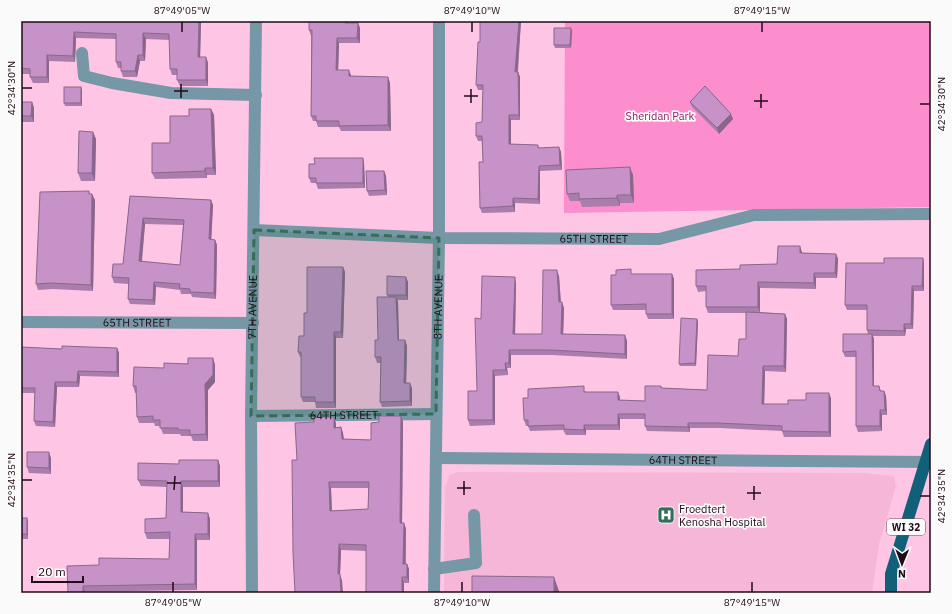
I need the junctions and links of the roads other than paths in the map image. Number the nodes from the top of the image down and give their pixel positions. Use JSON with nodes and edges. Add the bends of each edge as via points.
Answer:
{"nodes":[{"id":1,"x":256,"y":21,"type":"edge"},
{"id":2,"x":439,"y":21,"type":"edge"},
{"id":3,"x":82,"y":53,"type":"dead end"},
{"id":4,"x":256,"y":96,"type":"junction"},
{"id":5,"x":931,"y":214,"type":"edge"},
{"id":6,"x":254,"y":230,"type":"junction"},
{"id":7,"x":439,"y":238,"type":"junction"},
{"id":8,"x":21,"y":322,"type":"edge"},
{"id":9,"x":253,"y":323,"type":"junction"},
{"id":10,"x":436,"y":414,"type":"junction"},
{"id":11,"x":251,"y":416,"type":"junction"},
{"id":12,"x":931,"y":444,"type":"edge"},
{"id":13,"x":436,"y":458,"type":"junction"},
{"id":14,"x":929,"y":462,"type":"edge"},
{"id":15,"x":474,"y":515,"type":"dead end"},
{"id":16,"x":434,"y":569,"type":"junction"},
{"id":17,"x":252,"y":593,"type":"edge"},
{"id":18,"x":434,"y":593,"type":"edge"},
{"id":19,"x":891,"y":593,"type":"edge"}],
"edges":[{"from":1,"to":4,"type":"street","name":"7TH AVENUE"},
{"from":2,"to":7,"type":"street","name":"8TH AVENUE"},
{"from":3,"to":4,"type":"street","via":[[84,76],[112,83],[171,93]]},
{"from":4,"to":6,"type":"street","name":"7TH AVENUE"},
{"from":5,"to":7,"type":"street","name":"65TH STREET","via":[[754,215],[659,239]]},
{"from":6,"to":7,"type":"street","name":"65TH STREET"},
{"from":6,"to":9,"type":"street","name":"7TH AVENUE"},
{"from":7,"to":10,"type":"street","name":"8TH AVENUE"},
{"from":8,"to":9,"type":"street","name":"65TH STREET"},
{"from":9,"to":11,"type":"street","name":"7TH AVENUE"},
{"from":10,"to":11,"type":"street","name":"64TH STREET"},
{"from":10,"to":13,"type":"street","name":"8TH AVENUE"},
{"from":11,"to":17,"type":"street","name":"7TH AVENUE"},
{"from":12,"to":14,"type":"main road","number":"WI 32"},
{"from":13,"to":14,"type":"street","name":"64TH STREET"},
{"from":13,"to":16,"type":"street","name":"8TH AVENUE"},
{"from":14,"to":19,"type":"main road","number":"WI 32","via":[[891,574]]},
{"from":15,"to":16,"type":"street","via":[[476,563]]},
{"from":16,"to":18,"type":"street","name":"8TH AVENUE"}]}
